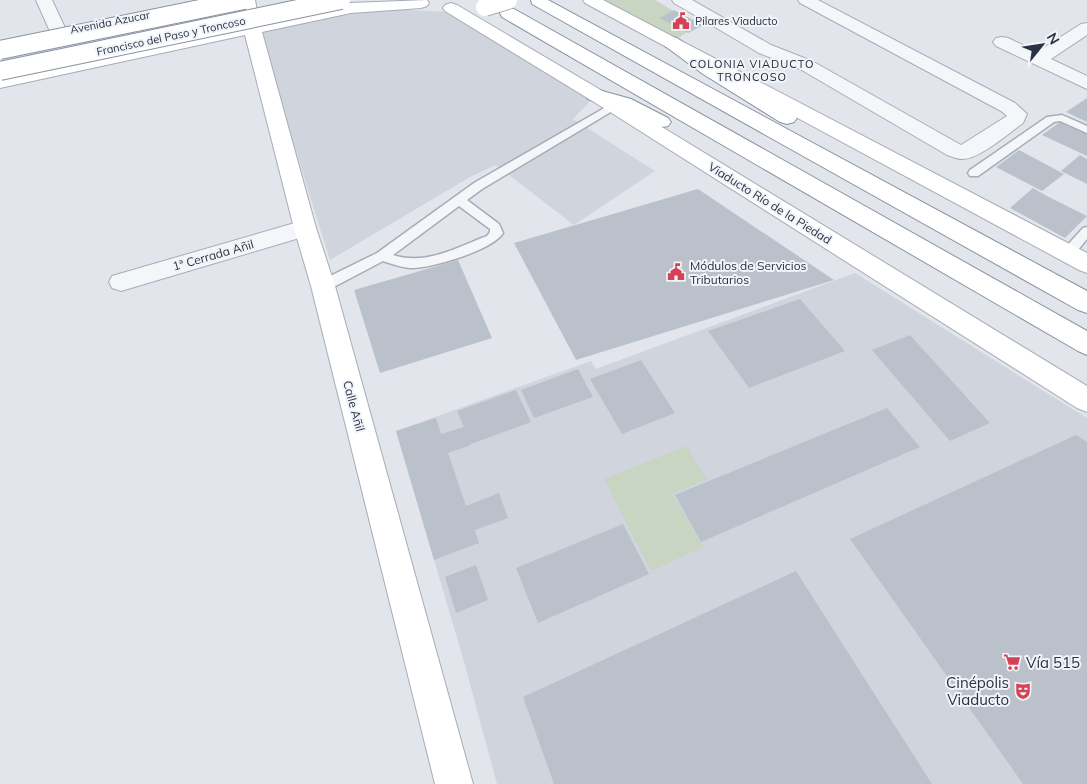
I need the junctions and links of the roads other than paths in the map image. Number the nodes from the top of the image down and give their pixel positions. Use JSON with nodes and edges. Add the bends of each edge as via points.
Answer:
{"nodes":[{"id":1,"x":44,"y":0,"type":"edge"},
{"id":2,"x":220,"y":0,"type":"edge"},
{"id":3,"x":246,"y":0,"type":"edge"},
{"id":4,"x":341,"y":0,"type":"edge"},
{"id":5,"x":591,"y":0,"type":"edge"},
{"id":6,"x":680,"y":0,"type":"edge"},
{"id":7,"x":806,"y":0,"type":"edge"},
{"id":8,"x":538,"y":1,"type":"dead end"},
{"id":9,"x":420,"y":3,"type":"edge"},
{"id":10,"x":202,"y":4,"type":"junction"},
{"id":11,"x":508,"y":7,"type":"edge"},
{"id":12,"x":451,"y":8,"type":"junction"},
{"id":13,"x":252,"y":28,"type":"junction"},
{"id":14,"x":1087,"y":28,"type":"edge"},
{"id":15,"x":58,"y":32,"type":"junction"},
{"id":16,"x":209,"y":38,"type":"junction"},
{"id":17,"x":671,"y":42,"type":"junction"},
{"id":18,"x":1002,"y":42,"type":"dead end"},
{"id":19,"x":0,"y":44,"type":"edge"},
{"id":20,"x":0,"y":50,"type":"edge"},
{"id":21,"x":1038,"y":59,"type":"junction"},
{"id":22,"x":0,"y":71,"type":"edge"},
{"id":23,"x":0,"y":82,"type":"edge"},
{"id":24,"x":1087,"y":83,"type":"edge"},
{"id":25,"x":610,"y":101,"type":"junction"},
{"id":26,"x":1087,"y":130,"type":"edge"},
{"id":27,"x":974,"y":173,"type":"dead end"},
{"id":28,"x":459,"y":200,"type":"junction"},
{"id":29,"x":305,"y":228,"type":"junction"},
{"id":30,"x":1087,"y":231,"type":"edge"},
{"id":31,"x":1068,"y":253,"type":"junction"},
{"id":32,"x":382,"y":256,"type":"junction"},
{"id":33,"x":1087,"y":264,"type":"edge"},
{"id":34,"x":121,"y":282,"type":"dead end"},
{"id":35,"x":323,"y":286,"type":"junction"},
{"id":36,"x":1087,"y":292,"type":"edge"},
{"id":37,"x":1087,"y":303,"type":"edge"},
{"id":38,"x":1087,"y":345,"type":"edge"},
{"id":39,"x":1087,"y":400,"type":"edge"},
{"id":40,"x":454,"y":784,"type":"edge"}],
"edges":[{"from":1,"to":15,"type":"street"},
{"from":2,"to":10,"type":"main road","name":"Avenida Azucar"},
{"from":3,"to":13,"type":"main road","name":"Calle Añil"},
{"from":3,"to":20,"type":"main road","name":"Francisco del Paso y Troncoso","bridge":true},
{"from":4,"to":22,"type":"main road","name":"Francisco del Paso y Troncoso","bridge":true},
{"from":5,"to":17,"type":"main road"},
{"from":6,"to":7,"type":"street","via":[[765,49],[806,65],[954,150],[969,151],[1016,119],[1017,114],[1008,107]]},
{"from":8,"to":37,"type":"main road"},
{"from":9,"to":12,"type":"main road"},
{"from":9,"to":13,"type":"main road","via":[[351,8]]},
{"from":10,"to":15,"type":"main road","name":"Avenida Azucar"},
{"from":10,"to":16,"type":"main road","via":[[224,9],[231,16],[229,25]]},
{"from":11,"to":12,"type":"main road","bridge":true},
{"from":11,"to":38,"type":"main road"},
{"from":12,"to":25,"type":"main road","name":"Viaducto Río de la Piedad"},
{"from":13,"to":16,"type":"main road"},
{"from":13,"to":29,"type":"main road","name":"Calle Añil"},
{"from":14,"to":21,"type":"street"},
{"from":15,"to":19,"type":"main road","name":"Avenida Azucar"},
{"from":16,"to":23,"type":"main road"},
{"from":17,"to":31,"type":"main road"},
{"from":17,"to":36,"type":"main road","via":[[755,99],[1003,239]]},
{"from":18,"to":21,"type":"street"},
{"from":21,"to":24,"type":"street"},
{"from":25,"to":28,"type":"lane"},
{"from":25,"to":38,"type":"main road","via":[[649,115],[885,250]]},
{"from":25,"to":39,"type":"main road","name":"Viaducto Río de la Piedad"},
{"from":26,"to":27,"type":"lane","via":[[1062,118],[1051,119]]},
{"from":28,"to":32,"type":"lane"},
{"from":28,"to":32,"type":"lane","via":[[494,227],[497,234],[422,264],[406,264]]},
{"from":29,"to":34,"type":"street","name":"1ª Cerrada Añil"},
{"from":29,"to":35,"type":"main road","name":"Calle Añil"},
{"from":30,"to":31,"type":"lane"},
{"from":31,"to":33,"type":"main road"},
{"from":32,"to":35,"type":"lane"},
{"from":35,"to":40,"type":"main road","name":"Calle Añil"}]}
